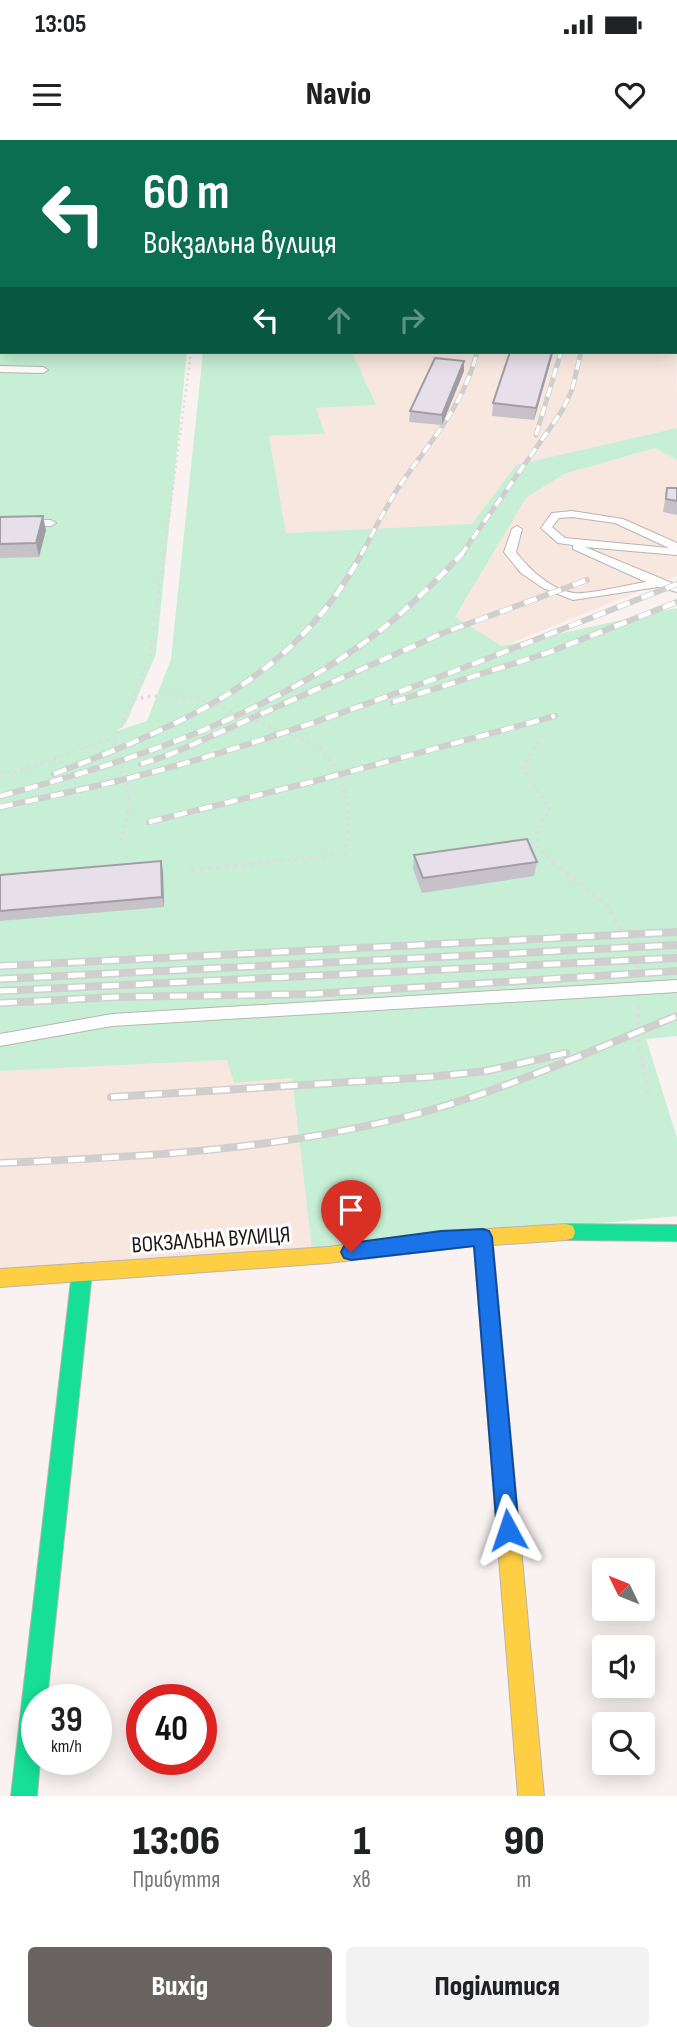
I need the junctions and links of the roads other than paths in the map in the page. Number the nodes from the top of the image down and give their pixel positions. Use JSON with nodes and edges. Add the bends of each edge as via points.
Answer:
{"nodes":[{"id":1,"x":0,"y":369,"type":"edge"},
{"id":2,"x":43,"y":370,"type":"dead end"},
{"id":3,"x":0,"y":522,"type":"edge"},
{"id":4,"x":51,"y":523,"type":"dead end"},
{"id":5,"x":517,"y":529,"type":"dead end"},
{"id":6,"x":562,"y":541,"type":"junction"},
{"id":7,"x":677,"y":550,"type":"edge"},
{"id":8,"x":659,"y":583,"type":"junction"},
{"id":9,"x":677,"y":589,"type":"edge"},
{"id":10,"x":677,"y":986,"type":"edge"},
{"id":11,"x":0,"y":1040,"type":"edge"},
{"id":12,"x":677,"y":1233,"type":"edge"},
{"id":13,"x":483,"y":1237,"type":"junction"},
{"id":14,"x":82,"y":1272,"type":"junction"},
{"id":15,"x":0,"y":1278,"type":"edge"},
{"id":16,"x":24,"y":1796,"type":"edge"},
{"id":17,"x":531,"y":1796,"type":"edge"}],
"edges":[{"from":1,"to":2,"type":"lane"},
{"from":3,"to":4,"type":"lane"},
{"from":5,"to":8,"type":"lane","via":[[510,552],[525,571],[573,597]]},
{"from":6,"to":7,"type":"lane"},
{"from":6,"to":7,"type":"lane","via":[[546,528],[556,515],[572,513],[616,519]]},
{"from":6,"to":8,"type":"lane"},
{"from":8,"to":9,"type":"lane"},
{"from":10,"to":11,"type":"lane","via":[[112,1020]]},
{"from":12,"to":13,"type":"street","name":"ВОКЗАЛЬНА ВУЛИЦЯ","via":[[593,1230]]},
{"from":13,"to":14,"type":"street","name":"ВОКЗАЛЬНА ВУЛИЦЯ","via":[[328,1255]]},
{"from":13,"to":17,"type":"street"},
{"from":14,"to":15,"type":"street","name":"ВОКЗАЛЬНА ВУЛИЦЯ"},
{"from":14,"to":16,"type":"street"}]}
